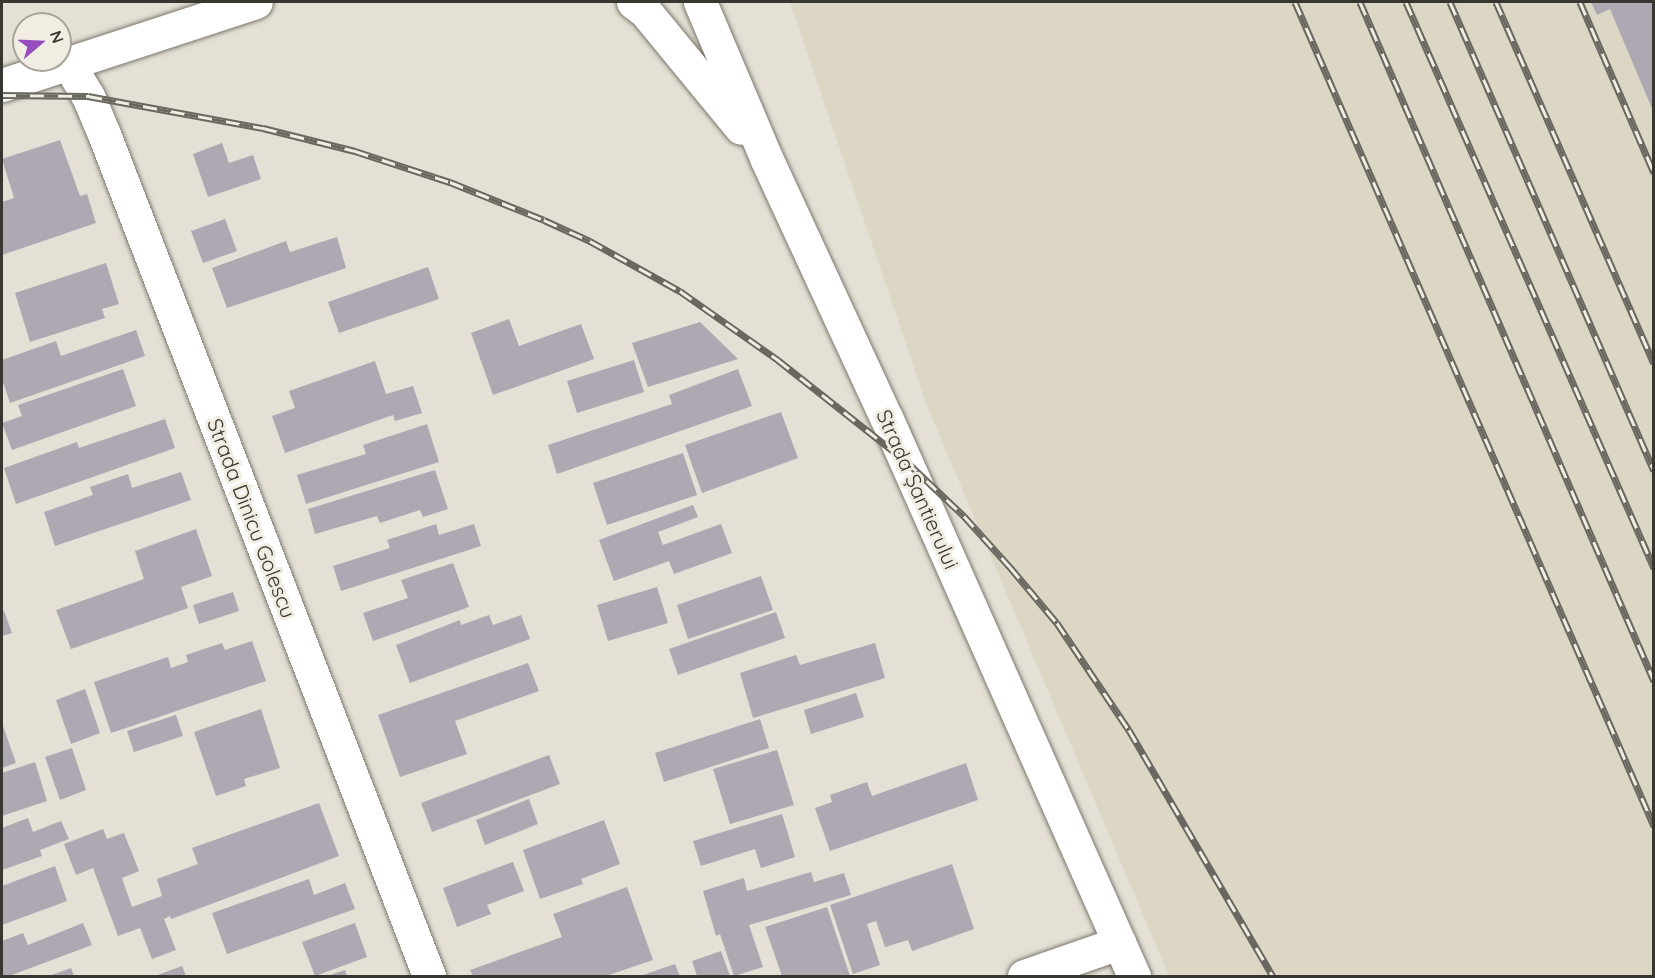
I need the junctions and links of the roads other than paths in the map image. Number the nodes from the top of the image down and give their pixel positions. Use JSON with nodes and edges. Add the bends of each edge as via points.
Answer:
{"nodes":[{"id":1,"x":256,"y":2,"type":"edge"},
{"id":2,"x":633,"y":2,"type":"edge"},
{"id":3,"x":700,"y":2,"type":"edge"},
{"id":4,"x":72,"y":62,"type":"edge"},
{"id":5,"x":72,"y":70,"type":"edge"},
{"id":6,"x":41,"y":72,"type":"edge"},
{"id":7,"x":2,"y":85,"type":"edge"},
{"id":8,"x":767,"y":160,"type":"junction"},
{"id":9,"x":1119,"y":943,"type":"junction"},
{"id":10,"x":429,"y":976,"type":"edge"},
{"id":11,"x":1024,"y":976,"type":"edge"},
{"id":12,"x":1134,"y":976,"type":"edge"}],
"edges":[{"from":1,"to":4,"type":"street"},
{"from":2,"to":8,"type":"street","via":[[645,11]]},
{"from":3,"to":8,"type":"street","name":"Strada Șantierului"},
{"from":5,"to":10,"type":"street","name":"Strada Dinicu Golescu","via":[[104,134]]},
{"from":6,"to":7,"type":"street"},
{"from":8,"to":9,"type":"street","name":"Strada Șantierului","via":[[886,417]]},
{"from":9,"to":11,"type":"street"},
{"from":9,"to":12,"type":"street","name":"Strada Șantierului"}]}
